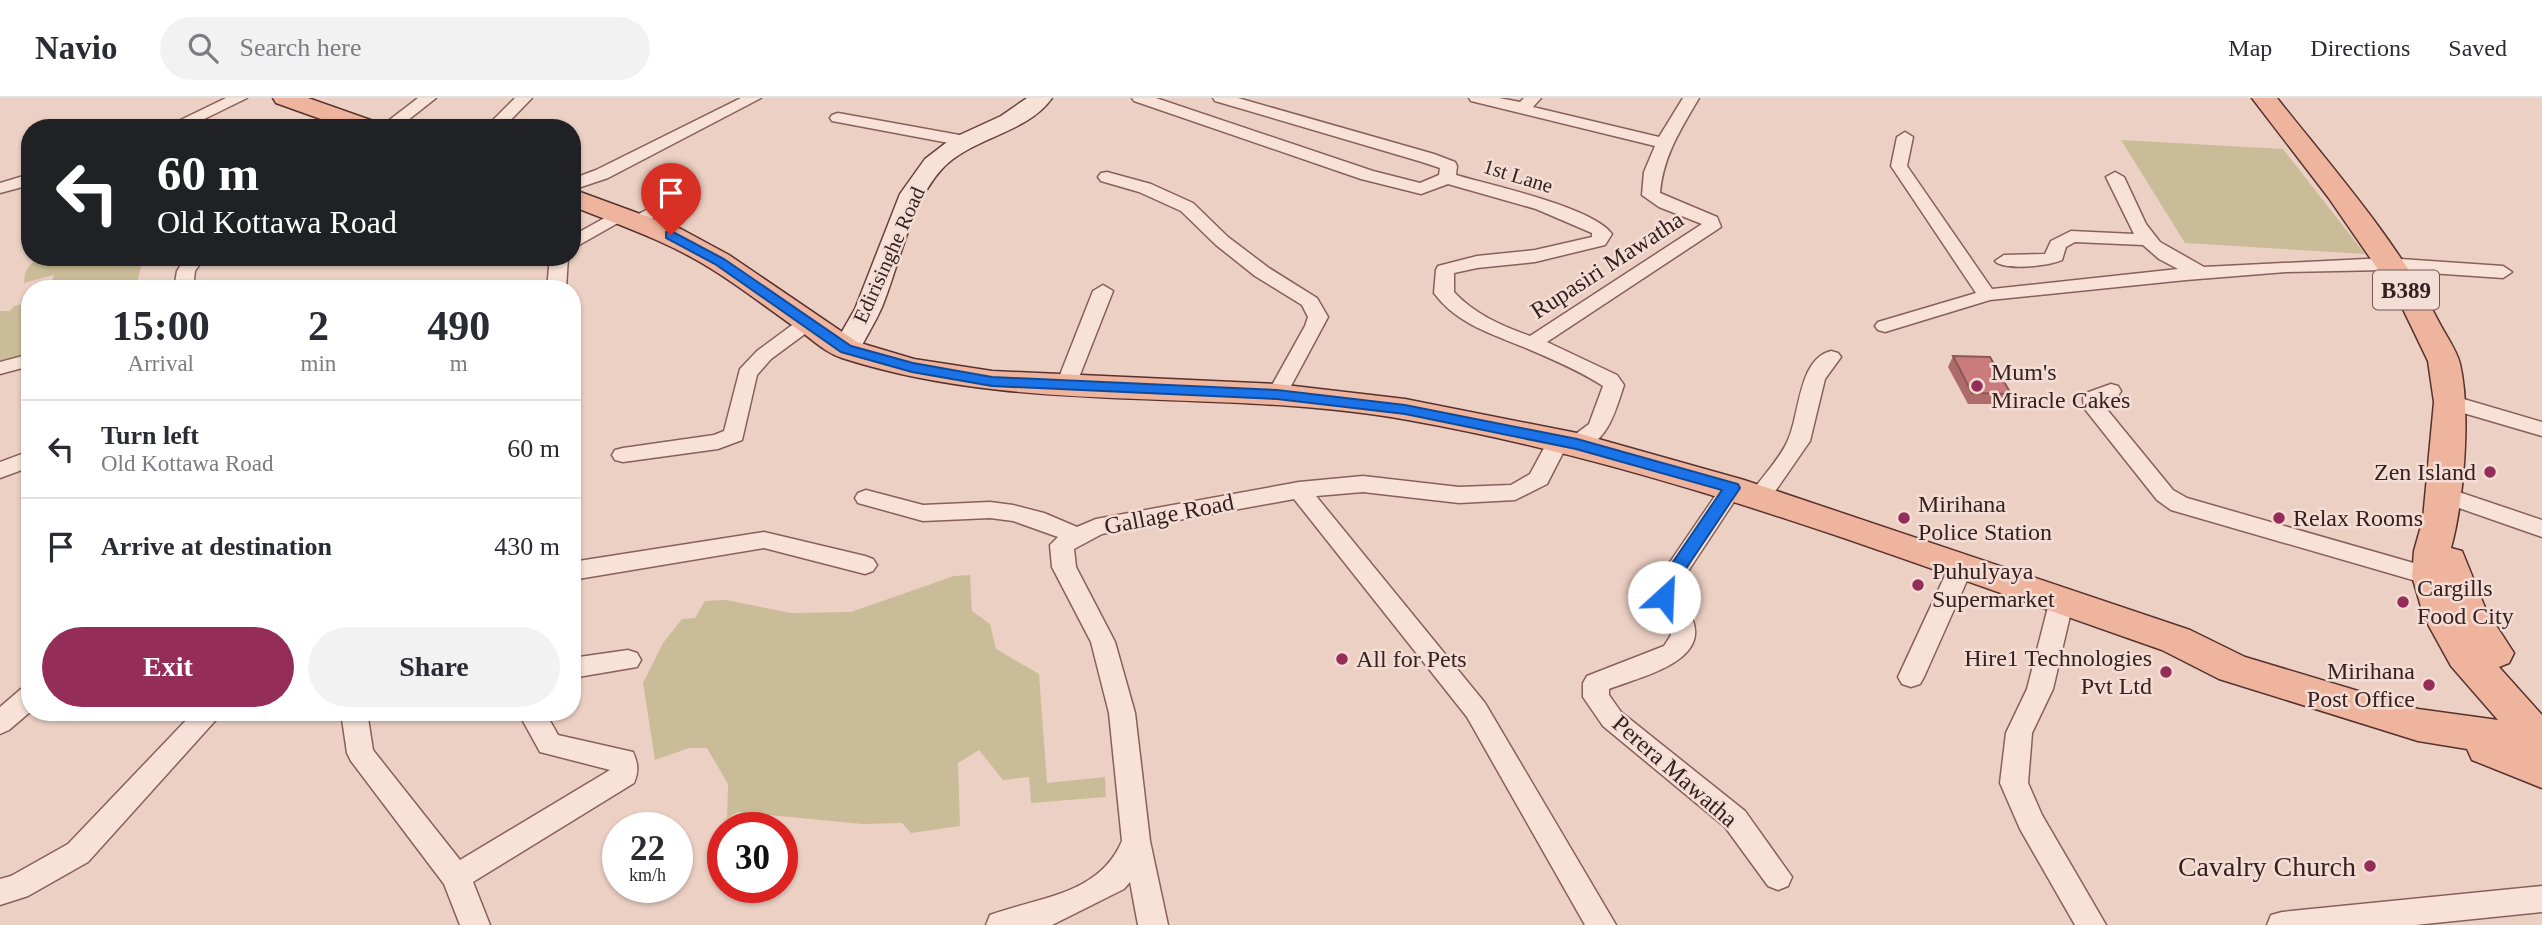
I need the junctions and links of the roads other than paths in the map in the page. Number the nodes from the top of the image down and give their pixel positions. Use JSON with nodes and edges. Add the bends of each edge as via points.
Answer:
{"nodes":[{"id":1,"x":239,"y":98,"type":"edge"},
{"id":2,"x":285,"y":98,"type":"edge"},
{"id":3,"x":428,"y":98,"type":"edge"},
{"id":4,"x":524,"y":98,"type":"edge"},
{"id":5,"x":752,"y":98,"type":"edge"},
{"id":6,"x":1041,"y":98,"type":"edge"},
{"id":7,"x":1140,"y":98,"type":"edge"},
{"id":8,"x":1221,"y":98,"type":"edge"},
{"id":9,"x":1477,"y":98,"type":"edge"},
{"id":10,"x":1691,"y":98,"type":"edge"},
{"id":11,"x":2264,"y":98,"type":"edge"},
{"id":12,"x":1528,"y":103,"type":"edge"},
{"id":13,"x":838,"y":118,"type":"dead end"},
{"id":14,"x":192,"y":119,"type":"edge"},
{"id":15,"x":344,"y":119,"type":"edge"},
{"id":16,"x":399,"y":119,"type":"edge"},
{"id":17,"x":502,"y":119,"type":"edge"},
{"id":18,"x":1905,"y":137,"type":"dead end"},
{"id":19,"x":965,"y":141,"type":"junction"},
{"id":20,"x":1664,"y":143,"type":"junction"},
{"id":21,"x":1107,"y":177,"type":"dead end"},
{"id":22,"x":2115,"y":177,"type":"dead end"},
{"id":23,"x":1447,"y":178,"type":"junction"},
{"id":24,"x":21,"y":181,"type":"edge"},
{"id":25,"x":581,"y":182,"type":"edge"},
{"id":26,"x":0,"y":188,"type":"edge"},
{"id":27,"x":691,"y":191,"type":"dead end"},
{"id":28,"x":581,"y":200,"type":"edge"},
{"id":29,"x":627,"y":218,"type":"junction"},
{"id":30,"x":581,"y":240,"type":"edge"},
{"id":31,"x":2147,"y":240,"type":"junction"},
{"id":32,"x":2004,"y":261,"type":"dead end"},
{"id":33,"x":2389,"y":264,"type":"junction"},
{"id":34,"x":2503,"y":272,"type":"dead end"},
{"id":35,"x":2202,"y":273,"type":"junction"},
{"id":36,"x":1103,"y":291,"type":"dead end"},
{"id":37,"x":1987,"y":295,"type":"junction"},
{"id":38,"x":806,"y":324,"type":"junction"},
{"id":39,"x":1885,"y":326,"type":"dead end"},
{"id":40,"x":1532,"y":343,"type":"junction"},
{"id":41,"x":846,"y":349,"type":"junction"},
{"id":42,"x":1831,"y":357,"type":"dead end"},
{"id":43,"x":21,"y":362,"type":"edge"},
{"id":44,"x":0,"y":368,"type":"edge"},
{"id":45,"x":1066,"y":385,"type":"junction"},
{"id":46,"x":2112,"y":391,"type":"dead end"},
{"id":47,"x":1277,"y":394,"type":"junction"},
{"id":48,"x":2450,"y":402,"type":"junction"},
{"id":49,"x":2542,"y":429,"type":"edge"},
{"id":50,"x":1568,"y":442,"type":"junction"},
{"id":51,"x":623,"y":454,"type":"dead end"},
{"id":52,"x":21,"y":462,"type":"edge"},
{"id":53,"x":0,"y":471,"type":"edge"},
{"id":54,"x":1299,"y":490,"type":"junction"},
{"id":55,"x":1746,"y":493,"type":"junction"},
{"id":56,"x":866,"y":498,"type":"dead end"},
{"id":57,"x":2442,"y":507,"type":"junction"},
{"id":58,"x":2542,"y":529,"type":"edge"},
{"id":59,"x":1078,"y":537,"type":"junction"},
{"id":60,"x":865,"y":565,"type":"dead end"},
{"id":61,"x":1961,"y":567,"type":"junction"},
{"id":62,"x":581,"y":570,"type":"edge"},
{"id":63,"x":2430,"y":576,"type":"junction"},
{"id":64,"x":2061,"y":603,"type":"junction"},
{"id":65,"x":2176,"y":640,"type":"junction"},
{"id":66,"x":628,"y":660,"type":"dead end"},
{"id":67,"x":581,"y":667,"type":"edge"},
{"id":68,"x":1911,"y":677,"type":"dead end"},
{"id":69,"x":21,"y":704,"type":"edge"},
{"id":70,"x":2536,"y":720,"type":"edge"},
{"id":71,"x":202,"y":721,"type":"edge"},
{"id":72,"x":355,"y":721,"type":"edge"},
{"id":73,"x":536,"y":721,"type":"edge"},
{"id":74,"x":0,"y":723,"type":"edge"},
{"id":75,"x":2418,"y":725,"type":"junction"},
{"id":76,"x":2542,"y":771,"type":"edge"},
{"id":77,"x":1136,"y":841,"type":"junction"},
{"id":78,"x":456,"y":877,"type":"junction"},
{"id":79,"x":1778,"y":877,"type":"dead end"},
{"id":80,"x":0,"y":892,"type":"edge"},
{"id":81,"x":2542,"y":899,"type":"edge"},
{"id":82,"x":1056,"y":918,"type":"edge"},
{"id":83,"x":475,"y":925,"type":"edge"},
{"id":84,"x":1002,"y":925,"type":"edge"},
{"id":85,"x":1153,"y":925,"type":"edge"},
{"id":86,"x":1601,"y":925,"type":"edge"},
{"id":87,"x":2091,"y":925,"type":"edge"},
{"id":88,"x":2282,"y":925,"type":"edge"}],
"edges":[{"from":1,"to":14,"type":"street"},
{"from":2,"to":15,"type":"main road"},
{"from":3,"to":16,"type":"street"},
{"from":4,"to":17,"type":"street"},
{"from":5,"to":25,"type":"street"},
{"from":6,"to":19,"type":"main road","name":"Edirisinghe Road","via":[[1009,121]]},
{"from":7,"to":23,"type":"street","name":"1st Lane","via":[[1420,189]]},
{"from":8,"to":23,"type":"street","via":[[1449,166]]},
{"from":9,"to":12,"type":"street"},
{"from":10,"to":20,"type":"street"},
{"from":11,"to":33,"type":"main road","number":"B389"},
{"from":12,"to":20,"type":"street"},
{"from":13,"to":19,"type":"street"},
{"from":18,"to":37,"type":"street","via":[[1899,166]]},
{"from":19,"to":41,"type":"main road","name":"Edirisinghe Road","via":[[933,164],[912,194],[868,309]]},
{"from":20,"to":40,"type":"street","name":"Rupasiri Mawatha","via":[[1653,172],[1651,195],[1664,204],[1700,214],[1712,227]]},
{"from":21,"to":47,"type":"street","via":[[1187,207],[1262,272],[1310,302],[1318,317],[1315,326]]},
{"from":22,"to":31,"type":"street"},
{"from":23,"to":40,"type":"street","name":"1st Lane","via":[[1542,205],[1604,234],[1599,242],[1445,270],[1444,293],[1454,305],[1466,315]]},
{"from":24,"to":26,"type":"street"},
{"from":27,"to":29,"type":"street"},
{"from":28,"to":29,"type":"main road"},
{"from":29,"to":30,"type":"street"},
{"from":29,"to":38,"type":"main road","via":[[719,261]]},
{"from":31,"to":32,"type":"street","via":[[2071,236],[2049,259]]},
{"from":31,"to":35,"type":"street","via":[[2170,260]]},
{"from":33,"to":34,"type":"street"},
{"from":33,"to":35,"type":"street"},
{"from":33,"to":48,"type":"main road","number":"B389","via":[[2444,361]]},
{"from":35,"to":37,"type":"street"},
{"from":36,"to":45,"type":"street"},
{"from":37,"to":39,"type":"street"},
{"from":38,"to":41,"type":"main road"},
{"from":38,"to":51,"type":"street","via":[[747,373],[734,435],[718,442]]},
{"from":40,"to":50,"type":"street","name":"Rupasiri Mawatha","via":[[1614,385],[1598,428]]},
{"from":41,"to":45,"type":"main road","via":[[912,368],[992,381]]},
{"from":42,"to":55,"type":"street","via":[[1815,378],[1799,441]]},
{"from":43,"to":44,"type":"street"},
{"from":45,"to":47,"type":"main road"},
{"from":46,"to":63,"type":"street","via":[[2093,398],[2095,408],[2165,495],[2179,504]]},
{"from":47,"to":50,"type":"main road","via":[[1405,409]]},
{"from":48,"to":49,"type":"street"},
{"from":48,"to":57,"type":"main road","number":"B389"},
{"from":50,"to":54,"type":"street","name":"Gallage Road","via":[[1539,479],[1516,492],[1459,495],[1363,484]]},
{"from":50,"to":55,"type":"main road"},
{"from":52,"to":53,"type":"street"},
{"from":54,"to":59,"type":"street","name":"Gallage Road","via":[[1096,527]]},
{"from":54,"to":86,"type":"street","via":[[1476,710]]},
{"from":55,"to":61,"type":"main road"},
{"from":55,"to":79,"type":"street","name":"Perera Mawatha","via":[[1667,584],[1664,597],[1681,619],[1684,636],[1673,653],[1596,682],[1596,697],[1612,719],[1735,819]]},
{"from":56,"to":59,"type":"street","via":[[914,512],[990,510],[1025,515]]},
{"from":57,"to":58,"type":"street"},
{"from":57,"to":63,"type":"main road","number":"B389"},
{"from":57,"to":70,"type":"main road","number":"B389","via":[[2450,563],[2464,605]]},
{"from":59,"to":77,"type":"street","name":"Gallage Road","via":[[1062,545],[1064,567],[1103,642],[1122,713]]},
{"from":60,"to":62,"type":"street","via":[[764,540]]},
{"from":61,"to":64,"type":"main road"},
{"from":61,"to":68,"type":"street"},
{"from":63,"to":70,"type":"main road","number":"B389","via":[[2443,617],[2465,655]]},
{"from":64,"to":65,"type":"main road"},
{"from":64,"to":87,"type":"street","via":[[2040,689],[2020,733],[2014,783]]},
{"from":65,"to":70,"type":"main road","via":[[2237,651],[2350,688],[2433,708]]},
{"from":65,"to":75,"type":"main road","via":[[2233,668]]},
{"from":66,"to":67,"type":"street"},
{"from":69,"to":74,"type":"street"},
{"from":70,"to":75,"type":"main road"},
{"from":71,"to":80,"type":"street","via":[[78,853],[18,887]]},
{"from":72,"to":78,"type":"street","via":[[360,753]]},
{"from":73,"to":78,"type":"street","via":[[549,744],[623,760],[624,775]]},
{"from":75,"to":76,"type":"main road"},
{"from":77,"to":82,"type":"street","via":[[1114,880]]},
{"from":77,"to":85,"type":"street"},
{"from":78,"to":83,"type":"street"},
{"from":81,"to":88,"type":"street"},
{"from":82,"to":84,"type":"street"}]}
